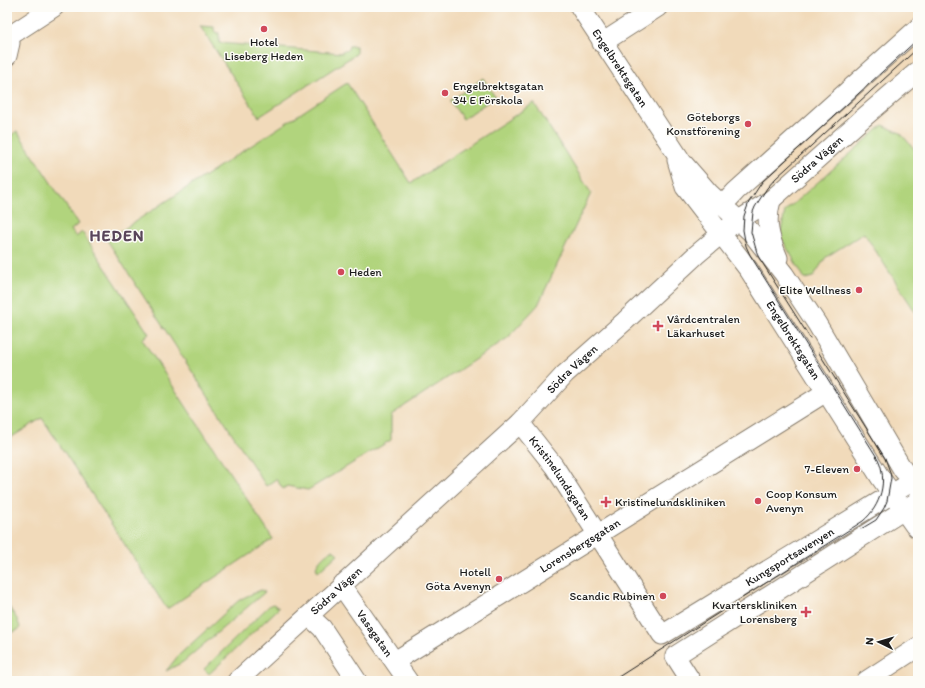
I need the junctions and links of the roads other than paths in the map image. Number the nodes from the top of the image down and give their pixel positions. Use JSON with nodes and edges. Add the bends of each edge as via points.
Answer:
{"nodes":[{"id":1,"x":54,"y":7,"type":"edge"},
{"id":2,"x":580,"y":7,"type":"edge"},
{"id":3,"x":658,"y":7,"type":"edge"},
{"id":4,"x":918,"y":28,"type":"edge"},
{"id":5,"x":8,"y":36,"type":"edge"},
{"id":6,"x":602,"y":42,"type":"junction"},
{"id":7,"x":7,"y":56,"type":"edge"},
{"id":8,"x":918,"y":71,"type":"edge"},
{"id":9,"x":674,"y":150,"type":"junction"},
{"id":10,"x":771,"y":200,"type":"junction"},
{"id":11,"x":722,"y":206,"type":"junction"},
{"id":12,"x":739,"y":220,"type":"junction"},
{"id":13,"x":722,"y":234,"type":"junction"},
{"id":14,"x":784,"y":274,"type":"junction"},
{"id":15,"x":826,"y":392,"type":"junction"},
{"id":16,"x":520,"y":423,"type":"junction"},
{"id":17,"x":916,"y":482,"type":"edge"},
{"id":18,"x":891,"y":493,"type":"junction"},
{"id":19,"x":911,"y":506,"type":"edge"},
{"id":20,"x":918,"y":529,"type":"edge"},
{"id":21,"x":598,"y":535,"type":"junction"},
{"id":22,"x":341,"y":585,"type":"junction"},
{"id":23,"x":309,"y":616,"type":"junction"},
{"id":24,"x":662,"y":636,"type":"joint"},
{"id":25,"x":918,"y":647,"type":"edge"},
{"id":26,"x":395,"y":662,"type":"junction"},
{"id":27,"x":237,"y":681,"type":"edge"},
{"id":28,"x":357,"y":681,"type":"edge"},
{"id":29,"x":408,"y":681,"type":"edge"},
{"id":30,"x":691,"y":681,"type":"edge"},
{"id":31,"x":866,"y":681,"type":"edge"}],
"edges":[{"from":1,"to":5,"type":"street"},
{"from":2,"to":6,"type":"street","name":"Engelbrektsgatan"},
{"from":3,"to":6,"type":"street"},
{"from":4,"to":11,"type":"street"},
{"from":5,"to":7,"type":"street","via":[[10,43]]},
{"from":6,"to":9,"type":"street","name":"Engelbrektsgatan"},
{"from":8,"to":10,"type":"street","name":"Södra Vägen"},
{"from":9,"to":11,"type":"street","name":"Engelbrektsgatan"},
{"from":9,"to":13,"type":"street","name":"Engelbrektsgatan","via":[[685,187]]},
{"from":10,"to":12,"type":"street","name":"Södra Vägen"},
{"from":10,"to":14,"type":"street","name":"Engelbrektsgatan","via":[[768,216],[770,238]]},
{"from":11,"to":12,"type":"street","name":"Engelbrektsgatan"},
{"from":12,"to":13,"type":"street","name":"Södra Vägen"},
{"from":12,"to":14,"type":"street","name":"Engelbrektsgatan","via":[[752,232]]},
{"from":13,"to":15,"type":"street","name":"Engelbrektsgatan","via":[[749,270]]},
{"from":13,"to":16,"type":"street","name":"Södra Vägen","via":[[565,374]]},
{"from":14,"to":17,"type":"street","name":"Engelbrektsgatan","via":[[817,324],[903,470]]},
{"from":15,"to":18,"type":"street","name":"Engelbrektsgatan"},
{"from":15,"to":21,"type":"street","name":"Lorensbergsgatan"},
{"from":16,"to":21,"type":"street","name":"Kristinelundsgatan","via":[[554,466]]},
{"from":16,"to":22,"type":"street","name":"Södra Vägen"},
{"from":17,"to":18,"type":"street","name":"Kungsportsavenyen"},
{"from":18,"to":19,"type":"street","name":"Engelbrektsgatan"},
{"from":18,"to":24,"type":"street","name":"Kungsportsavenyen"},
{"from":19,"to":20,"type":"street","name":"Engelbrektsgatan","via":[[914,525]]},
{"from":19,"to":30,"type":"street","name":"Kungsportsavenyen","via":[[675,656]]},
{"from":21,"to":24,"type":"street","name":"Kristinelundsgatan"},
{"from":21,"to":26,"type":"street","name":"Lorensbergsgatan"},
{"from":22,"to":23,"type":"street","name":"Södra Vägen"},
{"from":22,"to":26,"type":"street","name":"Vasagatan"},
{"from":23,"to":27,"type":"street","name":"Södra Vägen"},
{"from":23,"to":28,"type":"street","via":[[322,628]]},
{"from":25,"to":31,"type":"street"},
{"from":26,"to":29,"type":"street","name":"Vasagatan"}]}
